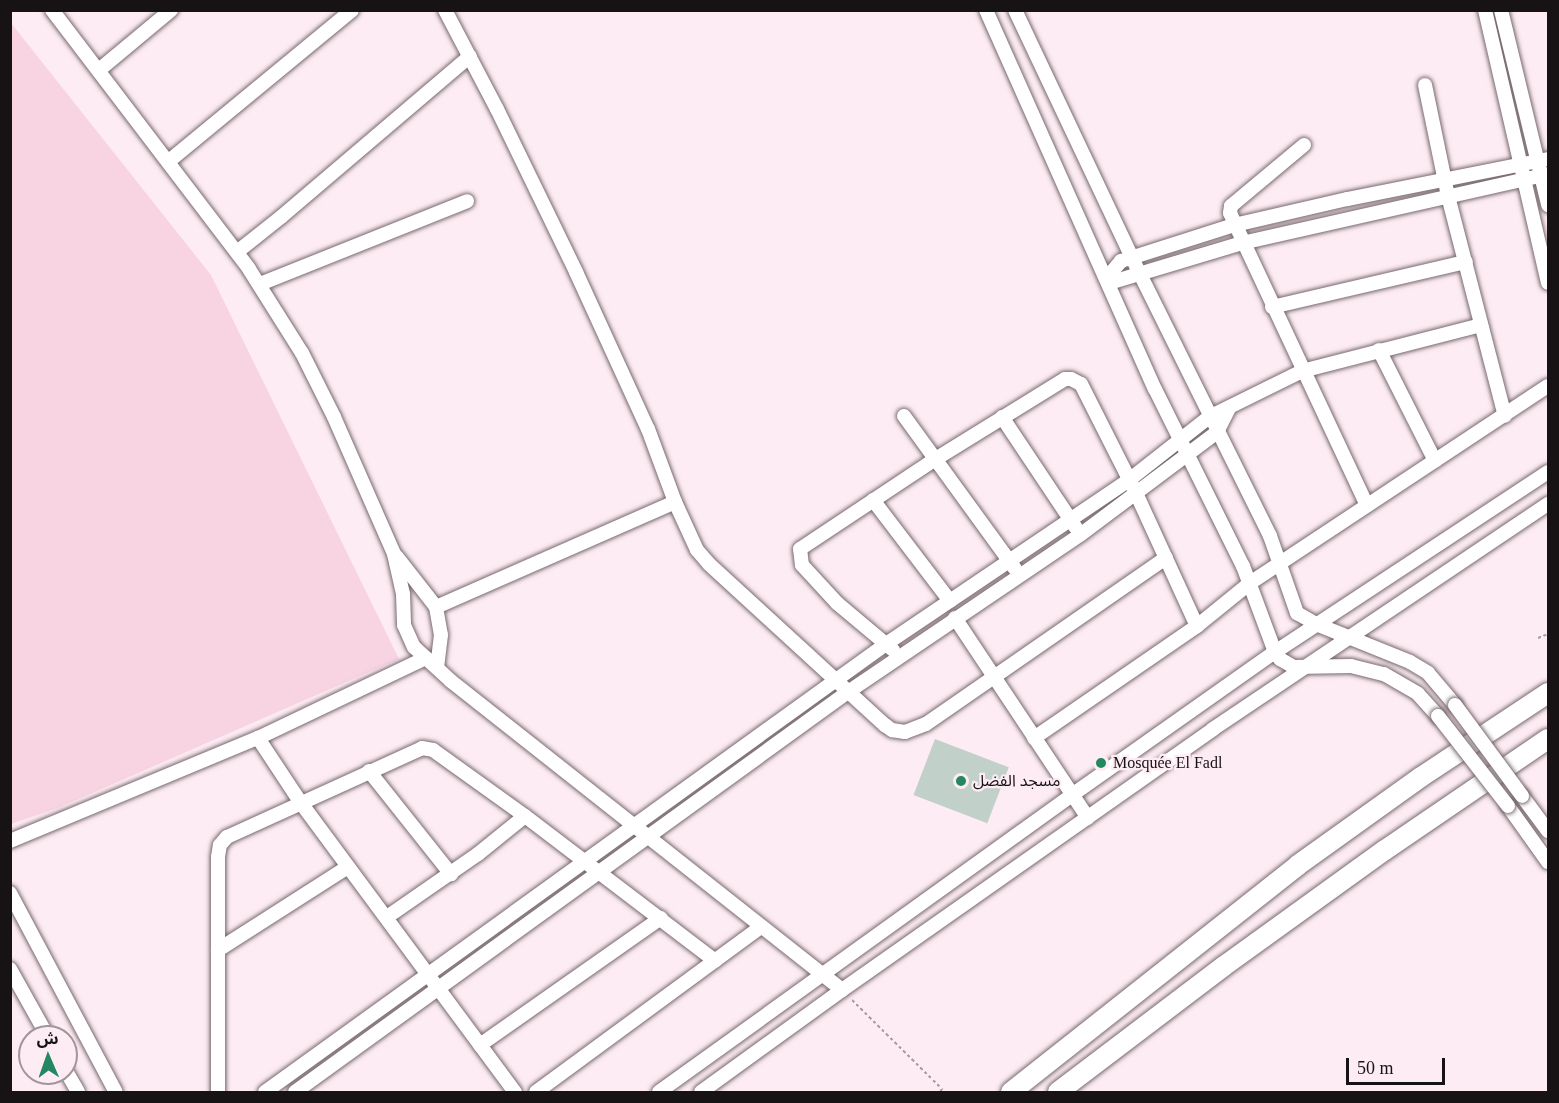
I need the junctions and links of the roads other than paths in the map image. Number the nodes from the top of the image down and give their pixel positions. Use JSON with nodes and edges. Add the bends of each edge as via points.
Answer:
{"nodes":[{"id":1,"x":52,"y":10,"type":"edge"},
{"id":2,"x":171,"y":10,"type":"edge"},
{"id":3,"x":352,"y":10,"type":"edge"},
{"id":4,"x":445,"y":10,"type":"edge"},
{"id":5,"x":986,"y":10,"type":"edge"},
{"id":6,"x":1015,"y":10,"type":"edge"},
{"id":7,"x":1485,"y":10,"type":"edge"},
{"id":8,"x":1501,"y":10,"type":"edge"},
{"id":9,"x":470,"y":56,"type":"junction"},
{"id":10,"x":99,"y":70,"type":"junction"},
{"id":11,"x":1425,"y":85,"type":"dead end"},
{"id":12,"x":1304,"y":145,"type":"dead end"},
{"id":13,"x":1544,"y":160,"type":"edge"},
{"id":14,"x":169,"y":161,"type":"junction"},
{"id":15,"x":1521,"y":165,"type":"junction"},
{"id":16,"x":1545,"y":175,"type":"edge"},
{"id":17,"x":1524,"y":179,"type":"junction"},
{"id":18,"x":1445,"y":181,"type":"junction"},
{"id":19,"x":1448,"y":196,"type":"junction"},
{"id":20,"x":467,"y":201,"type":"dead end"},
{"id":21,"x":1548,"y":205,"type":"edge"},
{"id":22,"x":1234,"y":225,"type":"junction"},
{"id":23,"x":1242,"y":243,"type":"junction"},
{"id":24,"x":237,"y":252,"type":"junction"},
{"id":25,"x":1132,"y":256,"type":"junction"},
{"id":26,"x":1466,"y":262,"type":"junction"},
{"id":27,"x":1139,"y":272,"type":"junction"},
{"id":28,"x":1109,"y":283,"type":"junction"},
{"id":29,"x":1548,"y":283,"type":"edge"},
{"id":30,"x":260,"y":284,"type":"junction"},
{"id":31,"x":1272,"y":307,"type":"junction"},
{"id":32,"x":1481,"y":325,"type":"junction"},
{"id":33,"x":1379,"y":350,"type":"junction"},
{"id":34,"x":1302,"y":371,"type":"junction"},
{"id":35,"x":1548,"y":386,"type":"edge"},
{"id":36,"x":1229,"y":408,"type":"junction"},
{"id":37,"x":904,"y":416,"type":"dead end"},
{"id":38,"x":1504,"y":416,"type":"junction"},
{"id":39,"x":1002,"y":417,"type":"junction"},
{"id":40,"x":1209,"y":417,"type":"junction"},
{"id":41,"x":1217,"y":432,"type":"junction"},
{"id":42,"x":1180,"y":440,"type":"junction"},
{"id":43,"x":1188,"y":456,"type":"junction"},
{"id":44,"x":934,"y":460,"type":"junction"},
{"id":45,"x":1435,"y":461,"type":"junction"},
{"id":46,"x":1548,"y":472,"type":"edge"},
{"id":47,"x":1129,"y":480,"type":"junction"},
{"id":48,"x":1136,"y":493,"type":"junction"},
{"id":49,"x":873,"y":500,"type":"junction"},
{"id":50,"x":675,"y":502,"type":"junction"},
{"id":51,"x":1548,"y":504,"type":"edge"},
{"id":52,"x":1367,"y":505,"type":"junction"},
{"id":53,"x":1072,"y":520,"type":"junction"},
{"id":54,"x":1080,"y":535,"type":"junction"},
{"id":55,"x":394,"y":554,"type":"junction"},
{"id":56,"x":1166,"y":558,"type":"junction"},
{"id":57,"x":1280,"y":562,"type":"junction"},
{"id":58,"x":1010,"y":563,"type":"junction"},
{"id":59,"x":1020,"y":576,"type":"junction"},
{"id":60,"x":1250,"y":583,"type":"junction"},
{"id":61,"x":950,"y":601,"type":"junction"},
{"id":62,"x":436,"y":607,"type":"junction"},
{"id":63,"x":955,"y":618,"type":"junction"},
{"id":64,"x":1316,"y":624,"type":"junction"},
{"id":65,"x":1197,"y":626,"type":"junction"},
{"id":66,"x":1351,"y":636,"type":"junction"},
{"id":67,"x":886,"y":645,"type":"junction"},
{"id":68,"x":1275,"y":652,"type":"junction"},
{"id":69,"x":899,"y":656,"type":"junction"},
{"id":70,"x":432,"y":663,"type":"junction"},
{"id":71,"x":1302,"y":667,"type":"junction"},
{"id":72,"x":995,"y":675,"type":"junction"},
{"id":73,"x":837,"y":681,"type":"junction"},
{"id":74,"x":848,"y":692,"type":"junction"},
{"id":75,"x":1548,"y":693,"type":"edge"},
{"id":76,"x":258,"y":738,"type":"junction"},
{"id":77,"x":1034,"y":738,"type":"junction"},
{"id":78,"x":1548,"y":739,"type":"edge"},
{"id":79,"x":369,"y":771,"type":"junction"},
{"id":80,"x":1072,"y":795,"type":"junction"},
{"id":81,"x":301,"y":803,"type":"junction"},
{"id":82,"x":525,"y":816,"type":"junction"},
{"id":83,"x":1088,"y":818,"type":"junction"},
{"id":84,"x":632,"y":825,"type":"junction"},
{"id":85,"x":1548,"y":831,"type":"edge"},
{"id":86,"x":646,"y":837,"type":"junction"},
{"id":87,"x":10,"y":841,"type":"edge"},
{"id":88,"x":586,"y":861,"type":"junction"},
{"id":89,"x":1548,"y":862,"type":"edge"},
{"id":90,"x":348,"y":867,"type":"junction"},
{"id":91,"x":600,"y":871,"type":"junction"},
{"id":92,"x":452,"y":874,"type":"junction"},
{"id":93,"x":10,"y":893,"type":"edge"},
{"id":94,"x":387,"y":917,"type":"junction"},
{"id":95,"x":661,"y":918,"type":"junction"},
{"id":96,"x":761,"y":927,"type":"junction"},
{"id":97,"x":218,"y":950,"type":"junction"},
{"id":98,"x":715,"y":961,"type":"junction"},
{"id":99,"x":10,"y":969,"type":"edge"},
{"id":100,"x":822,"y":974,"type":"junction"},
{"id":101,"x":428,"y":975,"type":"junction"},
{"id":102,"x":438,"y":989,"type":"junction"},
{"id":103,"x":842,"y":990,"type":"junction"},
{"id":104,"x":41,"y":1025,"type":"edge"},
{"id":105,"x":344,"y":1037,"type":"junction"},
{"id":106,"x":480,"y":1045,"type":"junction"},
{"id":107,"x":355,"y":1049,"type":"junction"},
{"id":108,"x":116,"y":1092,"type":"edge"},
{"id":109,"x":218,"y":1092,"type":"edge"},
{"id":110,"x":265,"y":1092,"type":"edge"},
{"id":111,"x":295,"y":1092,"type":"edge"},
{"id":112,"x":515,"y":1092,"type":"edge"},
{"id":113,"x":536,"y":1092,"type":"edge"},
{"id":114,"x":659,"y":1092,"type":"edge"},
{"id":115,"x":701,"y":1092,"type":"edge"},
{"id":116,"x":1011,"y":1092,"type":"edge"},
{"id":117,"x":1058,"y":1092,"type":"edge"}],
"edges":[{"from":1,"to":10,"type":"street"},
{"from":2,"to":10,"type":"street"},
{"from":3,"to":14,"type":"street"},
{"from":4,"to":9,"type":"street"},
{"from":5,"to":28,"type":"street"},
{"from":6,"to":25,"type":"street"},
{"from":7,"to":15,"type":"street"},
{"from":8,"to":13,"type":"street"},
{"from":9,"to":24,"type":"street"},
{"from":9,"to":50,"type":"street","via":[[576,272],[648,429]]},
{"from":10,"to":14,"type":"street"},
{"from":11,"to":18,"type":"street"},
{"from":12,"to":22,"type":"street","via":[[1231,206]]},
{"from":13,"to":15,"type":"street"},
{"from":13,"to":16,"type":"street"},
{"from":14,"to":24,"type":"street"},
{"from":15,"to":17,"type":"street"},
{"from":15,"to":18,"type":"street"},
{"from":16,"to":17,"type":"street"},
{"from":16,"to":21,"type":"street"},
{"from":17,"to":19,"type":"street"},
{"from":17,"to":29,"type":"street"},
{"from":18,"to":19,"type":"street"},
{"from":18,"to":22,"type":"street"},
{"from":19,"to":23,"type":"street"},
{"from":19,"to":26,"type":"street"},
{"from":20,"to":30,"type":"street"},
{"from":22,"to":23,"type":"street"},
{"from":22,"to":25,"type":"street"},
{"from":23,"to":27,"type":"street"},
{"from":23,"to":31,"type":"street"},
{"from":24,"to":30,"type":"street"},
{"from":25,"to":27,"type":"street"},
{"from":25,"to":28,"type":"street","via":[[1115,266]]},
{"from":26,"to":31,"type":"street"},
{"from":26,"to":32,"type":"street"},
{"from":27,"to":28,"type":"street"},
{"from":27,"to":40,"type":"street"},
{"from":28,"to":42,"type":"street"},
{"from":30,"to":55,"type":"street","via":[[318,383]]},
{"from":31,"to":34,"type":"street"},
{"from":32,"to":33,"type":"street"},
{"from":32,"to":38,"type":"street"},
{"from":33,"to":34,"type":"street"},
{"from":33,"to":45,"type":"street"},
{"from":34,"to":36,"type":"street"},
{"from":34,"to":52,"type":"street"},
{"from":35,"to":38,"type":"street"},
{"from":36,"to":40,"type":"street"},
{"from":36,"to":41,"type":"street"},
{"from":37,"to":44,"type":"street"},
{"from":38,"to":45,"type":"street"},
{"from":39,"to":44,"type":"street"},
{"from":39,"to":47,"type":"street","via":[[1058,381],[1076,381]]},
{"from":39,"to":53,"type":"street"},
{"from":40,"to":41,"type":"street"},
{"from":40,"to":42,"type":"street"},
{"from":41,"to":43,"type":"street"},
{"from":41,"to":57,"type":"street"},
{"from":42,"to":43,"type":"street"},
{"from":42,"to":47,"type":"street"},
{"from":43,"to":48,"type":"street"},
{"from":43,"to":60,"type":"street"},
{"from":44,"to":49,"type":"street"},
{"from":44,"to":58,"type":"street"},
{"from":45,"to":52,"type":"street"},
{"from":46,"to":64,"type":"street"},
{"from":47,"to":48,"type":"street"},
{"from":47,"to":53,"type":"street"},
{"from":48,"to":54,"type":"street"},
{"from":48,"to":56,"type":"street"},
{"from":49,"to":61,"type":"street"},
{"from":49,"to":67,"type":"street","via":[[804,545],[799,558],[837,603]]},
{"from":50,"to":62,"type":"street"},
{"from":50,"to":73,"type":"street","via":[[694,545],[709,564]]},
{"from":51,"to":66,"type":"street"},
{"from":52,"to":57,"type":"street"},
{"from":53,"to":54,"type":"street"},
{"from":53,"to":58,"type":"street"},
{"from":54,"to":59,"type":"street"},
{"from":55,"to":62,"type":"street"},
{"from":55,"to":70,"type":"street","via":[[406,633],[414,647]]},
{"from":56,"to":65,"type":"street"},
{"from":56,"to":72,"type":"street"},
{"from":57,"to":60,"type":"street"},
{"from":57,"to":64,"type":"street","via":[[1297,613]]},
{"from":58,"to":59,"type":"street"},
{"from":58,"to":61,"type":"street"},
{"from":59,"to":63,"type":"street"},
{"from":60,"to":65,"type":"street"},
{"from":60,"to":68,"type":"street"},
{"from":61,"to":67,"type":"street"},
{"from":62,"to":70,"type":"street","via":[[441,635]]},
{"from":63,"to":69,"type":"street"},
{"from":63,"to":72,"type":"street"},
{"from":64,"to":66,"type":"street"},
{"from":64,"to":68,"type":"street"},
{"from":65,"to":77,"type":"street"},
{"from":66,"to":71,"type":"street"},
{"from":66,"to":85,"type":"street","bridge":true,"via":[[1428,673]]},
{"from":67,"to":69,"type":"street"},
{"from":67,"to":73,"type":"street"},
{"from":68,"to":71,"type":"street","via":[[1286,664]]},
{"from":68,"to":80,"type":"street"},
{"from":69,"to":74,"type":"street"},
{"from":70,"to":76,"type":"street"},
{"from":70,"to":84,"type":"street"},
{"from":71,"to":83,"type":"street"},
{"from":71,"to":89,"type":"street","bridge":true,"via":[[1351,666],[1384,675],[1418,694]]},
{"from":72,"to":74,"type":"street","via":[[926,724],[905,732],[892,730]]},
{"from":72,"to":77,"type":"street"},
{"from":73,"to":74,"type":"street"},
{"from":73,"to":84,"type":"street"},
{"from":74,"to":86,"type":"street"},
{"from":75,"to":116,"type":"highway","via":[[1298,865]]},
{"from":76,"to":81,"type":"street"},
{"from":76,"to":87,"type":"street"},
{"from":77,"to":80,"type":"street"},
{"from":78,"to":117,"type":"highway","via":[[1328,891]]},
{"from":79,"to":81,"type":"street"},
{"from":79,"to":82,"type":"street","via":[[429,748]]},
{"from":79,"to":92,"type":"street"},
{"from":80,"to":83,"type":"street"},
{"from":80,"to":100,"type":"street"},
{"from":81,"to":90,"type":"street"},
{"from":81,"to":97,"type":"street","via":[[227,837],[220,845]]},
{"from":82,"to":88,"type":"street"},
{"from":82,"to":92,"type":"street"},
{"from":83,"to":103,"type":"street"},
{"from":84,"to":86,"type":"street"},
{"from":84,"to":88,"type":"street"},
{"from":86,"to":91,"type":"street"},
{"from":86,"to":96,"type":"street"},
{"from":88,"to":91,"type":"street"},
{"from":88,"to":101,"type":"street"},
{"from":90,"to":94,"type":"street"},
{"from":90,"to":97,"type":"street"},
{"from":91,"to":95,"type":"street"},
{"from":91,"to":102,"type":"street"},
{"from":92,"to":94,"type":"street"},
{"from":93,"to":108,"type":"street"},
{"from":94,"to":101,"type":"street"},
{"from":95,"to":98,"type":"street"},
{"from":95,"to":106,"type":"street"},
{"from":96,"to":98,"type":"street"},
{"from":96,"to":100,"type":"street"},
{"from":97,"to":109,"type":"street"},
{"from":98,"to":113,"type":"street"},
{"from":99,"to":104,"type":"street"},
{"from":100,"to":103,"type":"street"},
{"from":100,"to":114,"type":"street"},
{"from":101,"to":102,"type":"street"},
{"from":101,"to":105,"type":"street"},
{"from":102,"to":106,"type":"street"},
{"from":102,"to":107,"type":"street"},
{"from":103,"to":115,"type":"street"},
{"from":105,"to":107,"type":"street"},
{"from":105,"to":110,"type":"street"},
{"from":106,"to":112,"type":"street"},
{"from":107,"to":111,"type":"street"}]}
